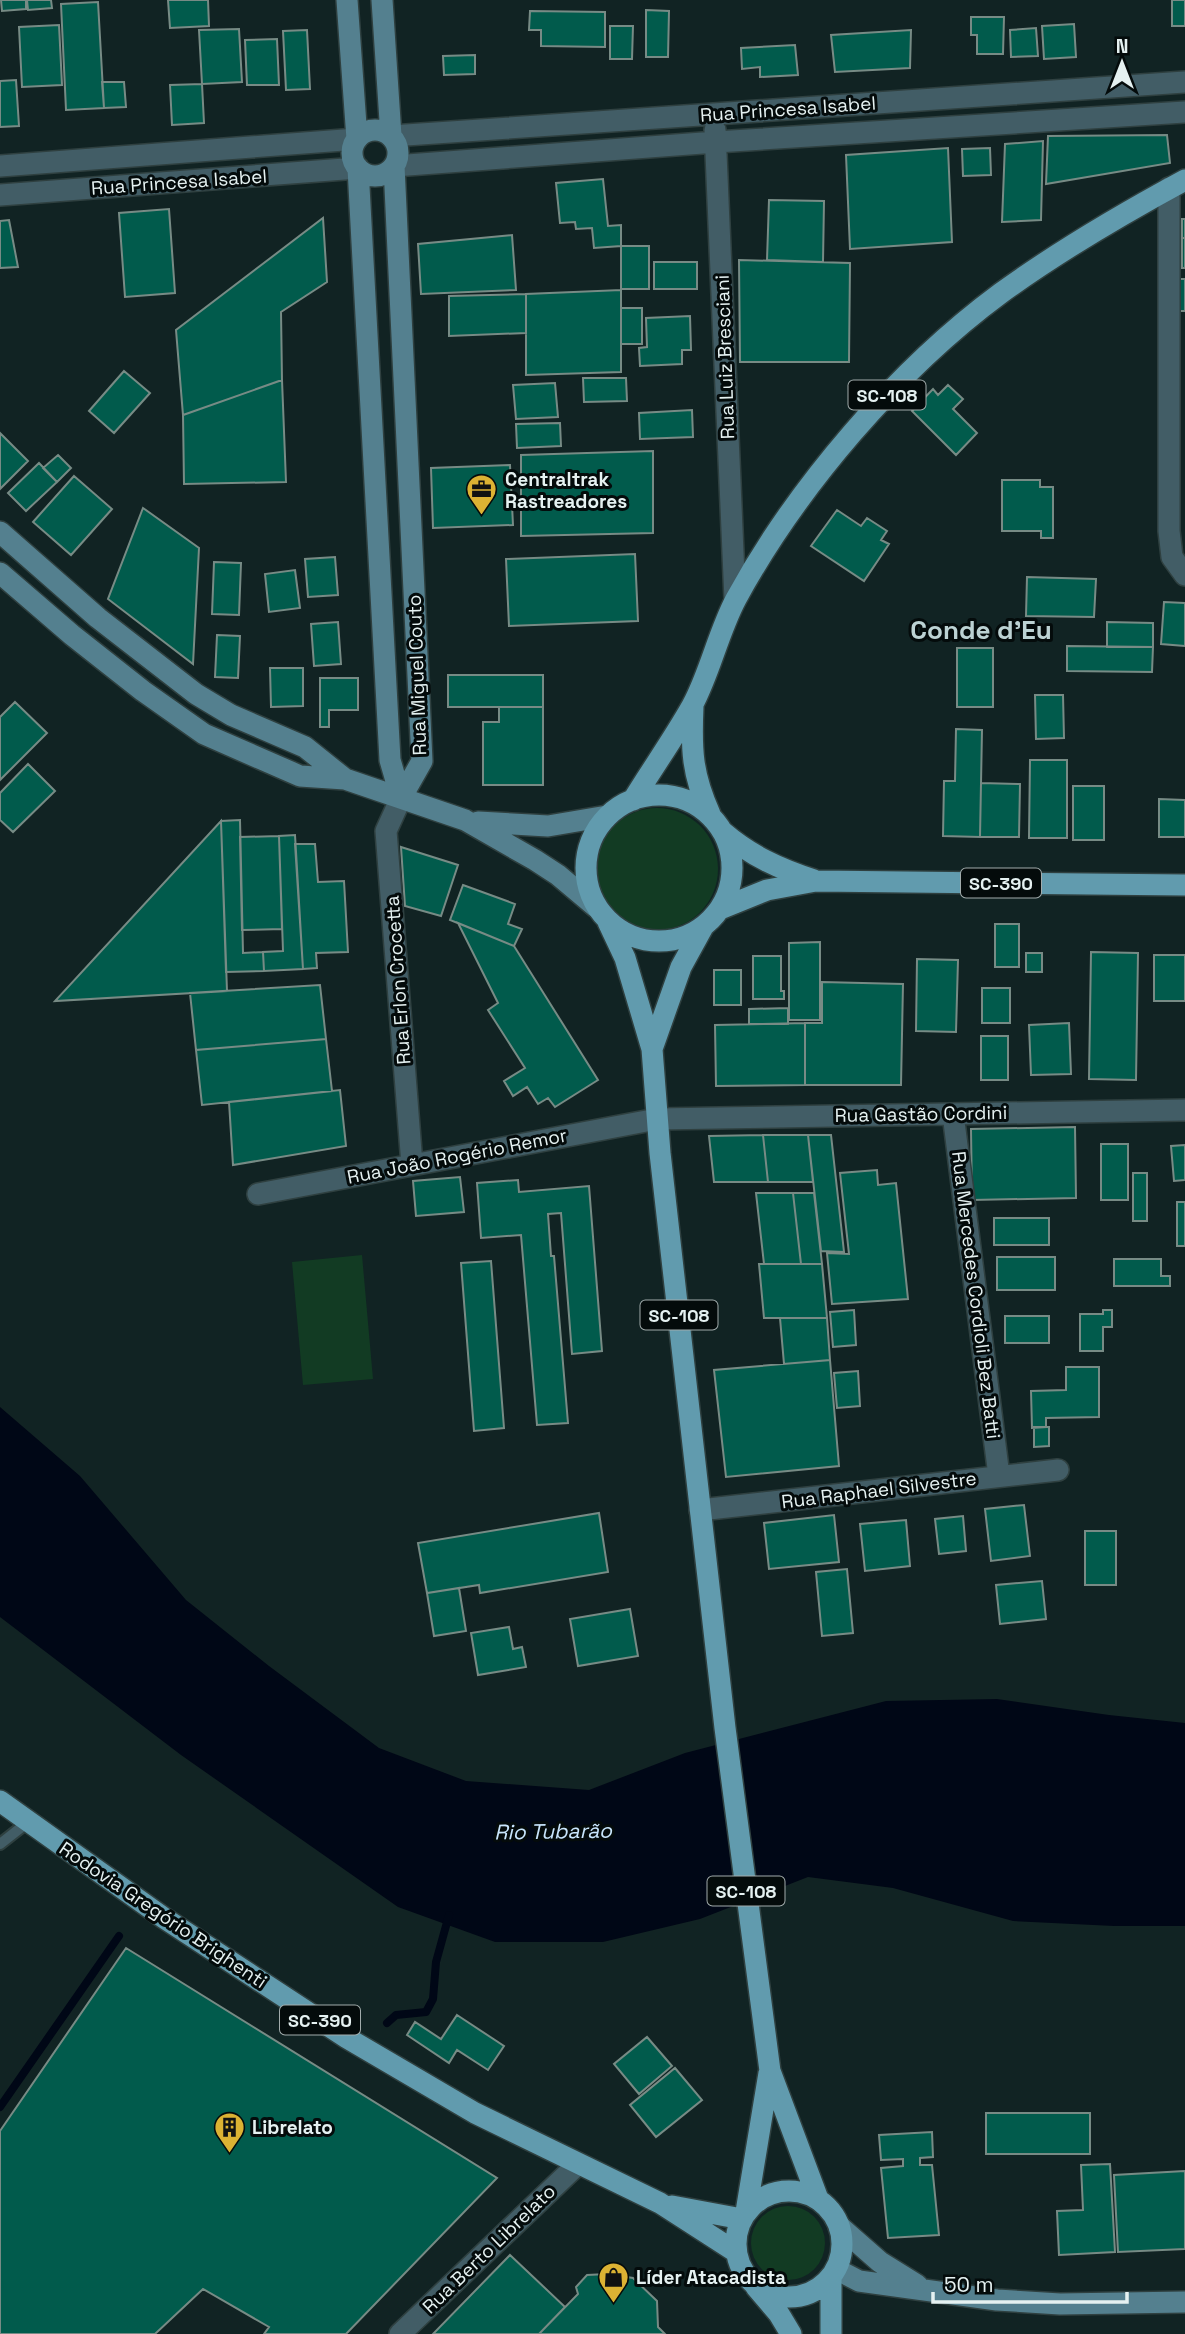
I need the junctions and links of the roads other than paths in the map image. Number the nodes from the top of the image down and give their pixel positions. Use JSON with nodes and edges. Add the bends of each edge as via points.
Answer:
{"nodes":[{"id":1,"x":347,"y":0,"type":"edge"},
{"id":2,"x":383,"y":0,"type":"edge"},
{"id":3,"x":1185,"y":82,"type":"edge"},
{"id":4,"x":1185,"y":112,"type":"edge"},
{"id":5,"x":714,"y":114,"type":"junction"},
{"id":6,"x":391,"y":136,"type":"junction"},
{"id":7,"x":356,"y":139,"type":"junction"},
{"id":8,"x":716,"y":142,"type":"junction"},
{"id":9,"x":136,"y":155,"type":"junction"},
{"id":10,"x":0,"y":166,"type":"edge"},
{"id":11,"x":394,"y":166,"type":"junction"},
{"id":12,"x":358,"y":168,"type":"junction"},
{"id":13,"x":1177,"y":184,"type":"edge"},
{"id":14,"x":138,"y":185,"type":"junction"},
{"id":15,"x":0,"y":195,"type":"edge"},
{"id":16,"x":400,"y":292,"type":"junction"},
{"id":17,"x":365,"y":294,"type":"junction"},
{"id":18,"x":372,"y":428,"type":"junction"},
{"id":19,"x":406,"y":429,"type":"junction"},
{"id":20,"x":4,"y":544,"type":"edge"},
{"id":21,"x":0,"y":573,"type":"edge"},
{"id":22,"x":1184,"y":575,"type":"edge"},
{"id":23,"x":735,"y":600,"type":"junction"},
{"id":24,"x":162,"y":668,"type":"junction"},
{"id":25,"x":143,"y":691,"type":"junction"},
{"id":26,"x":693,"y":704,"type":"junction"},
{"id":27,"x":345,"y":779,"type":"junction"},
{"id":28,"x":401,"y":798,"type":"junction"},
{"id":29,"x":633,"y":800,"type":"junction"},
{"id":30,"x":607,"y":816,"type":"junction"},
{"id":31,"x":465,"y":820,"type":"junction"},
{"id":32,"x":716,"y":824,"type":"junction"},
{"id":33,"x":816,"y":881,"type":"junction"},
{"id":34,"x":1185,"y":885,"type":"edge"},
{"id":35,"x":720,"y":909,"type":"junction"},
{"id":36,"x":602,"y":914,"type":"junction"},
{"id":37,"x":703,"y":928,"type":"junction"},
{"id":38,"x":652,"y":1049,"type":"junction"},
{"id":39,"x":1185,"y":1110,"type":"edge"},
{"id":40,"x":953,"y":1114,"type":"junction"},
{"id":41,"x":657,"y":1119,"type":"junction"},
{"id":42,"x":412,"y":1165,"type":"junction"},
{"id":43,"x":258,"y":1194,"type":"dead end"},
{"id":44,"x":1058,"y":1469,"type":"dead end"},
{"id":45,"x":999,"y":1476,"type":"junction"},
{"id":46,"x":700,"y":1510,"type":"junction"},
{"id":47,"x":0,"y":1801,"type":"edge"},
{"id":48,"x":28,"y":1822,"type":"junction"},
{"id":49,"x":0,"y":1844,"type":"edge"},
{"id":50,"x":769,"y":2062,"type":"junction"},
{"id":51,"x":578,"y":2164,"type":"junction"},
{"id":52,"x":818,"y":2199,"type":"junction"},
{"id":53,"x":660,"y":2203,"type":"junction"},
{"id":54,"x":744,"y":2215,"type":"junction"},
{"id":55,"x":839,"y":2226,"type":"junction"},
{"id":56,"x":736,"y":2252,"type":"junction"},
{"id":57,"x":833,"y":2273,"type":"junction"},
{"id":58,"x":753,"y":2283,"type":"junction"},
{"id":59,"x":932,"y":2292,"type":"junction"},
{"id":60,"x":1185,"y":2302,"type":"edge"},
{"id":61,"x":400,"y":2334,"type":"edge"},
{"id":62,"x":792,"y":2334,"type":"edge"},
{"id":63,"x":831,"y":2334,"type":"edge"}],
"edges":[{"from":1,"to":7,"type":"street"},
{"from":2,"to":6,"type":"street"},
{"from":3,"to":5,"type":"street","name":"Rua Princesa Isabel"},
{"from":4,"to":8,"type":"street","name":"Rua Princesa Isabel"},
{"from":5,"to":6,"type":"street","name":"Rua Princesa Isabel"},
{"from":5,"to":8,"type":"street","name":"Rua Luiz Bresciani"},
{"from":6,"to":7,"type":"street","via":[[369,131]]},
{"from":6,"to":11,"type":"street","via":[[397,148]]},
{"from":7,"to":9,"type":"street","name":"Rua Princesa Isabel"},
{"from":7,"to":12,"type":"street","via":[[352,154]]},
{"from":8,"to":11,"type":"street","name":"Rua Princesa Isabel"},
{"from":8,"to":23,"type":"street","name":"Rua Luiz Bresciani"},
{"from":9,"to":10,"type":"street","name":"Rua Princesa Isabel"},
{"from":9,"to":14,"type":"street"},
{"from":11,"to":12,"type":"street","via":[[376,176]]},
{"from":11,"to":16,"type":"street","name":"Rua Miguel Couto"},
{"from":12,"to":14,"type":"street","name":"Rua Princesa Isabel"},
{"from":12,"to":17,"type":"street","name":"Rua Miguel Couto"},
{"from":13,"to":22,"type":"street","via":[[1169,531],[1172,556]]},
{"from":13,"to":23,"type":"main road","number":"SC-108","via":[[1084,237],[950,334],[859,426],[798,503]]},
{"from":14,"to":15,"type":"street","name":"Rua Princesa Isabel"},
{"from":16,"to":17,"type":"street"},
{"from":16,"to":19,"type":"street","name":"Rua Miguel Couto"},
{"from":17,"to":18,"type":"street","name":"Rua Miguel Couto"},
{"from":18,"to":19,"type":"street"},
{"from":18,"to":28,"type":"street","name":"Rua Miguel Couto","via":[[390,760]]},
{"from":19,"to":28,"type":"street","name":"Rua Miguel Couto","via":[[422,761]]},
{"from":20,"to":24,"type":"street"},
{"from":21,"to":25,"type":"street"},
{"from":23,"to":26,"type":"main road","number":"SC-108"},
{"from":24,"to":25,"type":"street"},
{"from":24,"to":27,"type":"street","via":[[212,705],[305,747]]},
{"from":25,"to":27,"type":"street","via":[[222,743],[300,776]]},
{"from":26,"to":29,"type":"main road","number":"SC-108"},
{"from":26,"to":32,"type":"main road","number":"SC-108","via":[[693,767]]},
{"from":27,"to":28,"type":"street"},
{"from":28,"to":31,"type":"street"},
{"from":28,"to":42,"type":"street","name":"Rua Erlon Crocetta","via":[[386,831]]},
{"from":29,"to":30,"type":"main road"},
{"from":29,"to":32,"type":"main road","via":[[674,796],[694,804]]},
{"from":30,"to":31,"type":"street","via":[[548,826]]},
{"from":30,"to":36,"type":"main road","via":[[592,836],[586,860],[587,884]]},
{"from":31,"to":36,"type":"street","via":[[558,875]]},
{"from":32,"to":33,"type":"main road","number":"SC-390","via":[[743,849]]},
{"from":32,"to":35,"type":"main road","via":[[730,850],[732,871]]},
{"from":33,"to":34,"type":"main road","number":"SC-390"},
{"from":33,"to":35,"type":"main road","number":"SC-390","via":[[767,890]]},
{"from":35,"to":37,"type":"main road"},
{"from":36,"to":37,"type":"main road","via":[[629,936],[654,941],[680,939]]},
{"from":36,"to":38,"type":"main road","number":"SC-108","via":[[625,958]]},
{"from":37,"to":38,"type":"main road","number":"SC-108","via":[[681,967]]},
{"from":38,"to":41,"type":"main road","number":"SC-108"},
{"from":39,"to":40,"type":"street","name":"Rua Gastão Cordini"},
{"from":40,"to":41,"type":"street","name":"Rua Gastão Cordini"},
{"from":40,"to":45,"type":"street","name":"Rua Mercedes Cordioli Bez Batti"},
{"from":41,"to":42,"type":"street","name":"Rua João Rogério Remor"},
{"from":41,"to":46,"type":"main road","number":"SC-108"},
{"from":42,"to":43,"type":"street","name":"Rua João Rogério Remor"},
{"from":44,"to":45,"type":"street","name":"Rua Raphael Silvestre"},
{"from":45,"to":46,"type":"street","name":"Rua Raphael Silvestre"},
{"from":46,"to":50,"type":"main road","number":"SC-108"},
{"from":47,"to":48,"type":"main road","name":"Rodovia Gregório Brighenti","number":"SC-390"},
{"from":48,"to":49,"type":"lane"},
{"from":48,"to":51,"type":"main road","name":"Rodovia Gregório Brighenti","number":"SC-390","via":[[347,2038],[475,2113]]},
{"from":50,"to":52,"type":"main road","number":"SC-108"},
{"from":50,"to":54,"type":"main road","number":"SC-108"},
{"from":51,"to":53,"type":"main road","name":"Rodovia Gregório Brighenti","number":"SC-390"},
{"from":51,"to":61,"type":"street","name":"Rua Berto Librelato"},
{"from":52,"to":54,"type":"main road","via":[[788,2190],[772,2193]]},
{"from":52,"to":55,"type":"main road"},
{"from":53,"to":54,"type":"main road","name":"Rodovia Gregório Brighenti","number":"SC-390"},
{"from":53,"to":56,"type":"main road","name":"Rodovia Gregório Brighenti","number":"SC-390"},
{"from":54,"to":56,"type":"main road","via":[[736,2235]]},
{"from":55,"to":57,"type":"main road","via":[[841,2255]]},
{"from":55,"to":59,"type":"street","via":[[880,2262]]},
{"from":56,"to":58,"type":"main road"},
{"from":57,"to":58,"type":"main road","via":[[818,2288],[802,2295],[784,2297]]},
{"from":57,"to":59,"type":"street"},
{"from":57,"to":63,"type":"main road"},
{"from":58,"to":62,"type":"main road"},
{"from":59,"to":60,"type":"street","via":[[1060,2304]]}]}
